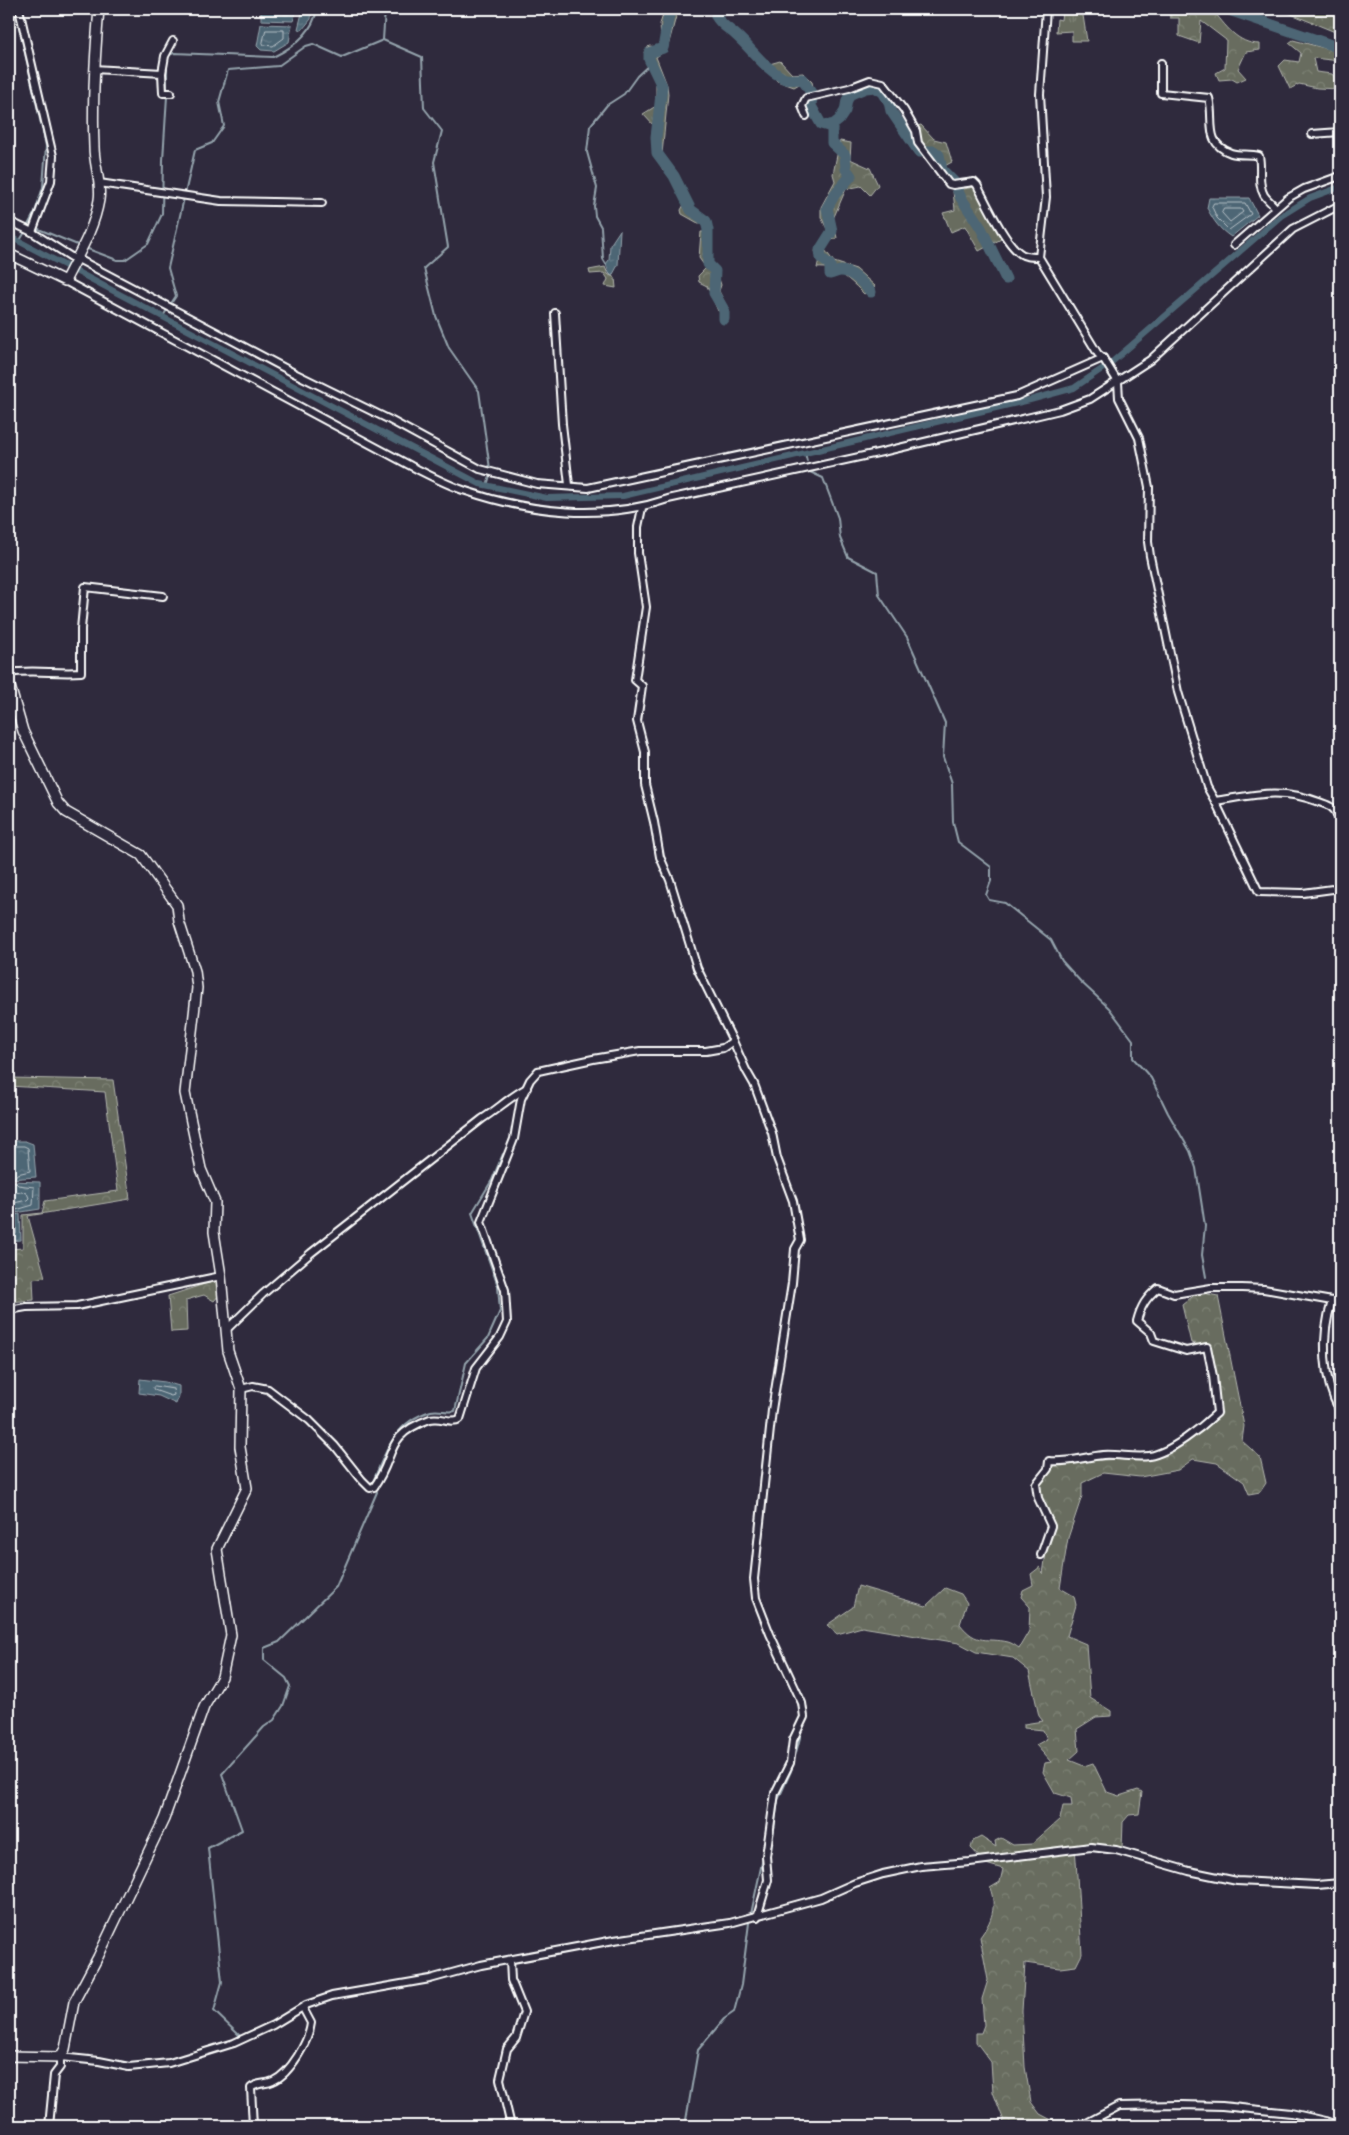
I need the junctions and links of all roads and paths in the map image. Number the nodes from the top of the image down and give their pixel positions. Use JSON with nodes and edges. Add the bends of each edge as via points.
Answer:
{"nodes":[{"id":1,"x":19,"y":9,"type":"edge"},
{"id":2,"x":99,"y":9,"type":"edge"},
{"id":3,"x":1046,"y":9,"type":"edge"},
{"id":4,"x":173,"y":42,"type":"dead end"},
{"id":5,"x":1161,"y":63,"type":"dead end"},
{"id":6,"x":94,"y":69,"type":"junction"},
{"id":7,"x":162,"y":73,"type":"junction"},
{"id":8,"x":171,"y":93,"type":"dead end"},
{"id":9,"x":806,"y":116,"type":"dead end"},
{"id":10,"x":1340,"y":132,"type":"edge"},
{"id":11,"x":1312,"y":134,"type":"dead end"},
{"id":12,"x":1340,"y":176,"type":"edge"},
{"id":13,"x":99,"y":183,"type":"junction"},
{"id":14,"x":322,"y":203,"type":"dead end"},
{"id":15,"x":1340,"y":205,"type":"edge"},
{"id":16,"x":1276,"y":207,"type":"junction"},
{"id":17,"x":9,"y":221,"type":"edge"},
{"id":18,"x":32,"y":232,"type":"junction"},
{"id":19,"x":1234,"y":245,"type":"dead end"},
{"id":20,"x":9,"y":254,"type":"edge"},
{"id":21,"x":1039,"y":257,"type":"junction"},
{"id":22,"x":76,"y":262,"type":"junction"},
{"id":23,"x":67,"y":278,"type":"junction"},
{"id":24,"x":555,"y":313,"type":"dead end"},
{"id":25,"x":1103,"y":358,"type":"junction"},
{"id":26,"x":1116,"y":379,"type":"junction"},
{"id":27,"x":569,"y":485,"type":"junction"},
{"id":28,"x":642,"y":508,"type":"junction"},
{"id":29,"x":163,"y":596,"type":"dead end"},
{"id":30,"x":9,"y":673,"type":"edge"},
{"id":31,"x":9,"y":683,"type":"edge"},
{"id":32,"x":1216,"y":801,"type":"junction"},
{"id":33,"x":1339,"y":814,"type":"edge"},
{"id":34,"x":1340,"y":854,"type":"edge"},
{"id":35,"x":1340,"y":888,"type":"edge"},
{"id":36,"x":733,"y":1040,"type":"junction"},
{"id":37,"x":527,"y":1088,"type":"junction"},
{"id":38,"x":221,"y":1276,"type":"junction"},
{"id":39,"x":1340,"y":1300,"type":"edge"},
{"id":40,"x":1332,"y":1301,"type":"junction"},
{"id":41,"x":9,"y":1310,"type":"edge"},
{"id":42,"x":226,"y":1330,"type":"junction"},
{"id":43,"x":241,"y":1389,"type":"junction"},
{"id":44,"x":1340,"y":1411,"type":"edge"},
{"id":45,"x":1041,"y":1555,"type":"dead end"},
{"id":46,"x":1340,"y":1883,"type":"edge"},
{"id":47,"x":756,"y":1917,"type":"junction"},
{"id":48,"x":510,"y":1960,"type":"junction"},
{"id":49,"x":303,"y":2008,"type":"junction"},
{"id":50,"x":9,"y":2056,"type":"edge"},
{"id":51,"x":60,"y":2057,"type":"junction"},
{"id":52,"x":49,"y":2126,"type":"edge"},
{"id":53,"x":253,"y":2126,"type":"edge"},
{"id":54,"x":512,"y":2126,"type":"edge"},
{"id":55,"x":1081,"y":2126,"type":"edge"},
{"id":56,"x":1340,"y":2126,"type":"edge"}],
"edges":[{"from":1,"to":18,"type":"street","via":[[53,156],[51,181]]},
{"from":2,"to":6,"type":"street"},
{"from":3,"to":21,"type":"street","via":[[1040,94],[1046,197]]},
{"from":4,"to":7,"type":"street","via":[[165,56]]},
{"from":5,"to":16,"type":"street","via":[[1161,92],[1209,98],[1212,135],[1216,142],[1234,154],[1259,156],[1262,190]]},
{"from":6,"to":7,"type":"street"},
{"from":6,"to":13,"type":"street","via":[[94,148]]},
{"from":7,"to":8,"type":"street","via":[[162,92]]},
{"from":9,"to":21,"type":"street","via":[[802,106],[808,97],[870,80],[882,83],[904,110],[916,131],[918,143],[949,184],[970,182],[977,185],[1015,250],[1022,255]]},
{"from":10,"to":11,"type":"street"},
{"from":12,"to":16,"type":"street","via":[[1304,189]]},
{"from":13,"to":14,"type":"street","via":[[221,202]]},
{"from":13,"to":22,"type":"street","via":[[99,202]]},
{"from":15,"to":26,"type":"street","via":[[1293,229],[1150,360]]},
{"from":16,"to":19,"type":"street"},
{"from":17,"to":18,"type":"street"},
{"from":18,"to":22,"type":"street"},
{"from":20,"to":23,"type":"street"},
{"from":21,"to":25,"type":"street"},
{"from":22,"to":23,"type":"street"},
{"from":22,"to":27,"type":"street","via":[[388,419],[480,469],[537,484]]},
{"from":23,"to":28,"type":"street","via":[[393,457],[464,491],[519,506],[566,512]]},
{"from":24,"to":27,"type":"street"},
{"from":25,"to":26,"type":"street"},
{"from":25,"to":27,"type":"street","via":[[1017,396],[588,488]]},
{"from":26,"to":28,"type":"street","via":[[1090,399],[1060,410],[668,499]]},
{"from":26,"to":32,"type":"street","via":[[1145,462],[1149,494],[1148,542],[1178,692],[1207,787]]},
{"from":28,"to":36,"type":"street","via":[[638,553],[646,607],[635,680],[642,686],[637,721],[645,752],[645,784],[660,857],[670,880],[682,926],[697,968]]},
{"from":29,"to":30,"type":"street","via":[[85,587],[81,672],[57,674],[26,670]]},
{"from":31,"to":38,"type":"street","via":[[23,731],[58,803],[66,812],[141,855],[177,905],[197,988],[186,1093],[201,1169],[215,1202],[214,1232]]},
{"from":32,"to":33,"type":"street","via":[[1286,792],[1333,807]]},
{"from":32,"to":35,"type":"street","via":[[1259,892],[1303,893]]},
{"from":33,"to":34,"type":"street"},
{"from":36,"to":37,"type":"street","via":[[723,1048],[706,1051],[640,1052],[557,1066],[538,1071]]},
{"from":36,"to":47,"type":"street","via":[[772,1133],[777,1158],[793,1201],[800,1240],[795,1249],[772,1410],[754,1578],[756,1598],[802,1702],[804,1717],[793,1740],[790,1763],[775,1793],[766,1856],[768,1880]]},
{"from":37,"to":42,"type":"street","via":[[482,1118],[311,1253],[262,1294]]},
{"from":37,"to":43,"type":"street","via":[[521,1099],[514,1140],[482,1222],[505,1290],[507,1322],[500,1337],[476,1368],[460,1419],[454,1422],[434,1418],[413,1425],[399,1437],[377,1483],[370,1488],[335,1446],[268,1389]]},
{"from":38,"to":41,"type":"street","via":[[77,1306]]},
{"from":38,"to":42,"type":"street"},
{"from":39,"to":40,"type":"street"},
{"from":40,"to":44,"type":"street","via":[[1325,1322],[1324,1347],[1334,1401]]},
{"from":40,"to":45,"type":"street","via":[[1242,1288],[1211,1288],[1174,1294],[1158,1288],[1148,1296],[1137,1321],[1151,1333],[1154,1341],[1186,1351],[1207,1347],[1217,1413],[1163,1452],[1150,1456],[1102,1455],[1063,1463],[1049,1461],[1048,1469],[1036,1484],[1038,1498],[1051,1526]]},
{"from":42,"to":43,"type":"street","via":[[228,1351]]},
{"from":43,"to":51,"type":"street","via":[[240,1446],[247,1488],[218,1549],[231,1635],[222,1676],[204,1707],[164,1818],[74,2002],[65,2049]]},
{"from":46,"to":47,"type":"street","via":[[1237,1881],[1116,1850],[1091,1847],[921,1866],[883,1874],[821,1898]]},
{"from":47,"to":48,"type":"street"},
{"from":48,"to":49,"type":"street","via":[[436,1978],[332,1996]]},
{"from":48,"to":54,"type":"street","via":[[511,1980],[524,2012],[516,2038],[507,2049],[500,2079]]},
{"from":49,"to":51,"type":"street","via":[[234,2043],[169,2062],[129,2067]]},
{"from":49,"to":53,"type":"street","via":[[311,2023],[304,2045],[285,2073],[272,2082],[251,2088]]},
{"from":50,"to":51,"type":"street"},
{"from":51,"to":52,"type":"street","via":[[60,2067],[54,2075]]},
{"from":55,"to":56,"type":"street","via":[[1119,2106],[1181,2105],[1291,2113]]}]}
